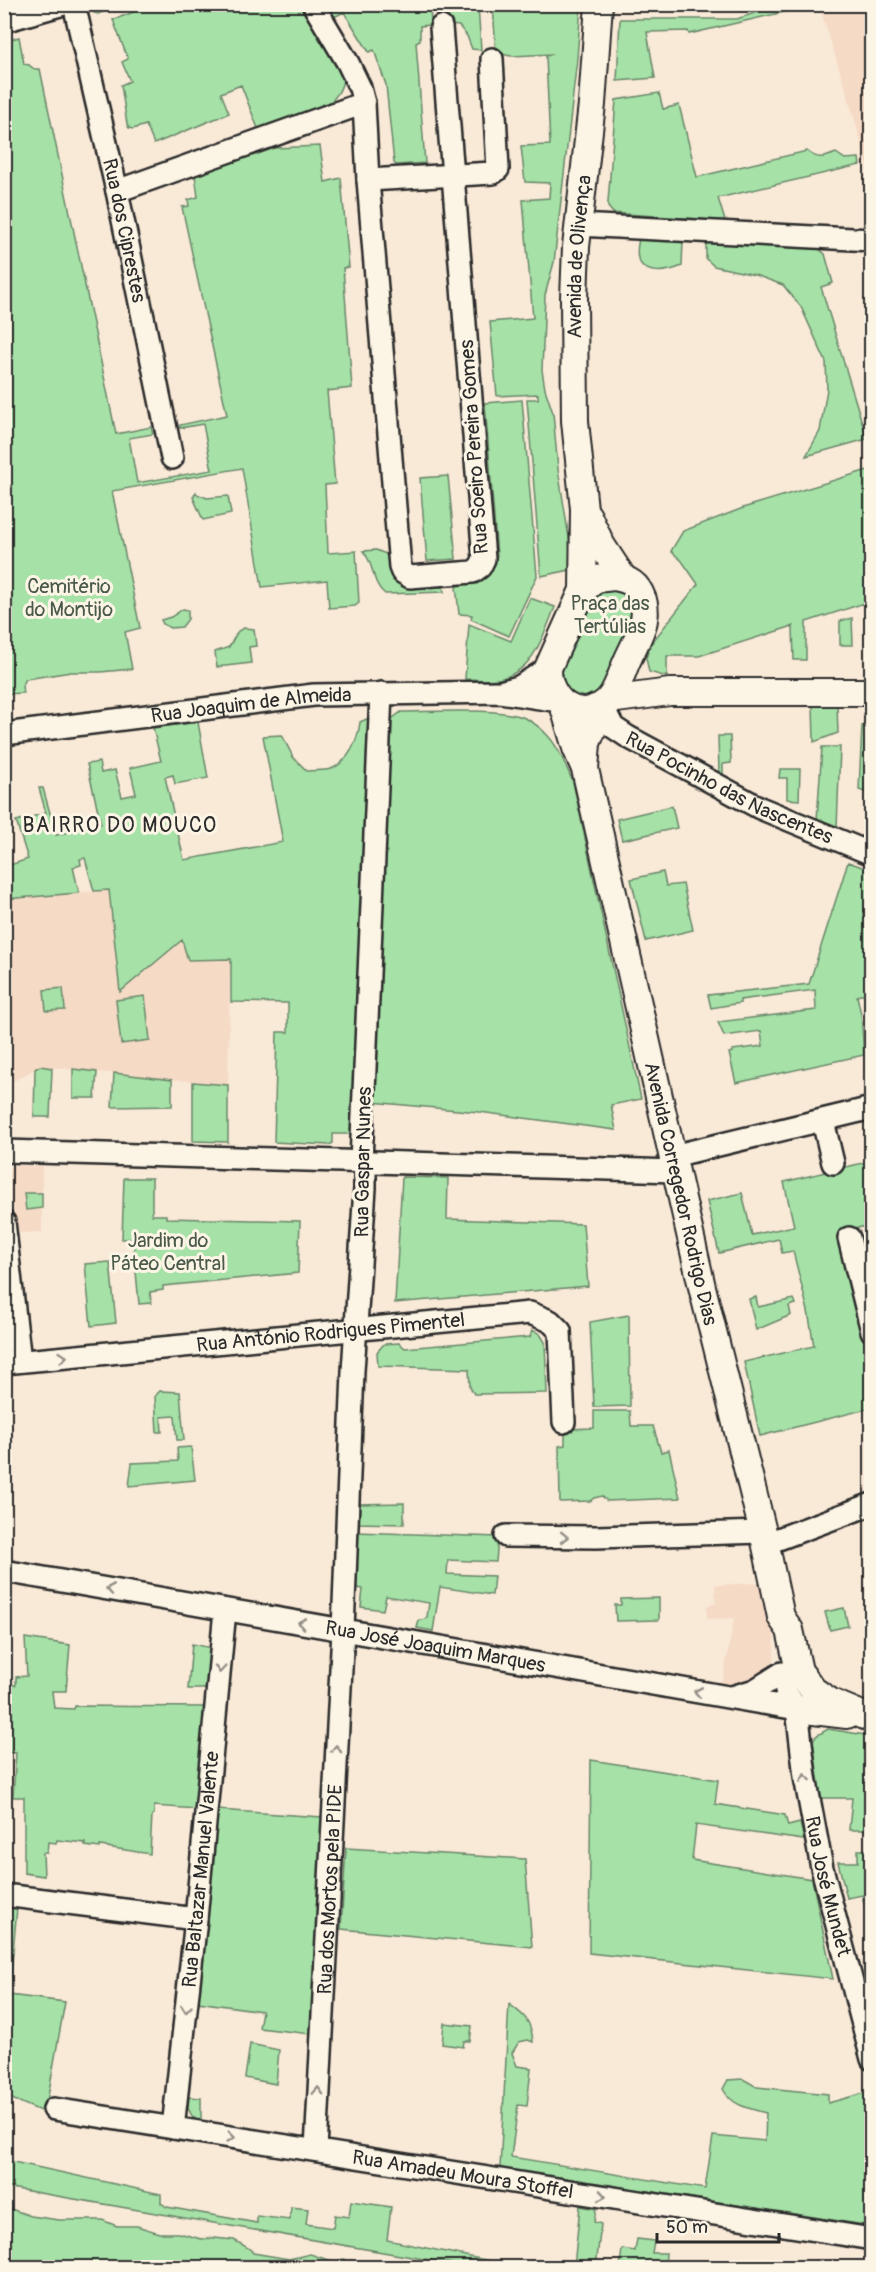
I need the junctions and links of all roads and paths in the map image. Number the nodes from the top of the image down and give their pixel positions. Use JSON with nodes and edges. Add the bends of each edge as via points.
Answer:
{"nodes":[{"id":1,"x":64,"y":4,"type":"edge"},
{"id":2,"x":74,"y":4,"type":"edge"},
{"id":3,"x":313,"y":4,"type":"edge"},
{"id":4,"x":599,"y":4,"type":"edge"},
{"id":5,"x":12,"y":15,"type":"edge"},
{"id":6,"x":441,"y":27,"type":"dead end"},
{"id":7,"x":492,"y":59,"type":"dead end"},
{"id":8,"x":364,"y":102,"type":"junction"},
{"id":9,"x":453,"y":176,"type":"junction"},
{"id":10,"x":368,"y":180,"type":"junction"},
{"id":11,"x":117,"y":191,"type":"junction"},
{"id":12,"x":578,"y":225,"type":"junction"},
{"id":13,"x":872,"y":240,"type":"edge"},
{"id":14,"x":172,"y":458,"type":"dead end"},
{"id":15,"x":584,"y":509,"type":"junction"},
{"id":16,"x":623,"y":578,"type":"junction"},
{"id":17,"x":583,"y":590,"type":"junction"},
{"id":18,"x":627,"y":662,"type":"junction"},
{"id":19,"x":548,"y":668,"type":"junction"},
{"id":20,"x":500,"y":692,"type":"junction"},
{"id":21,"x":872,"y":692,"type":"edge"},
{"id":22,"x":381,"y":693,"type":"junction"},
{"id":23,"x":670,"y":693,"type":"junction"},
{"id":24,"x":561,"y":702,"type":"junction"},
{"id":25,"x":602,"y":714,"type":"junction"},
{"id":26,"x":4,"y":735,"type":"edge"},
{"id":27,"x":585,"y":769,"type":"junction"},
{"id":28,"x":872,"y":854,"type":"edge"},
{"id":29,"x":872,"y":1108,"type":"edge"},
{"id":30,"x":823,"y":1121,"type":"junction"},
{"id":31,"x":4,"y":1151,"type":"edge"},
{"id":32,"x":361,"y":1162,"type":"junction"},
{"id":33,"x":832,"y":1163,"type":"dead end"},
{"id":34,"x":674,"y":1165,"type":"junction"},
{"id":35,"x":4,"y":1222,"type":"edge"},
{"id":36,"x":849,"y":1238,"type":"dead end"},
{"id":37,"x":357,"y":1329,"type":"junction"},
{"id":38,"x":872,"y":1331,"type":"edge"},
{"id":39,"x":12,"y":1362,"type":"edge"},
{"id":40,"x":564,"y":1422,"type":"dead end"},
{"id":41,"x":872,"y":1504,"type":"edge"},
{"id":42,"x":506,"y":1536,"type":"dead end"},
{"id":43,"x":764,"y":1538,"type":"junction"},
{"id":44,"x":4,"y":1570,"type":"edge"},
{"id":45,"x":225,"y":1610,"type":"junction"},
{"id":46,"x":343,"y":1630,"type":"junction"},
{"id":47,"x":798,"y":1678,"type":"junction"},
{"id":48,"x":728,"y":1697,"type":"junction"},
{"id":49,"x":797,"y":1709,"type":"junction"},
{"id":50,"x":869,"y":1717,"type":"edge"},
{"id":51,"x":802,"y":1746,"type":"junction"},
{"id":52,"x":4,"y":1895,"type":"edge"},
{"id":53,"x":196,"y":1919,"type":"junction"},
{"id":54,"x":872,"y":2059,"type":"edge"},
{"id":55,"x":54,"y":2109,"type":"dead end"},
{"id":56,"x":173,"y":2128,"type":"junction"},
{"id":57,"x":316,"y":2149,"type":"junction"},
{"id":58,"x":872,"y":2239,"type":"edge"}],
"edges":[{"from":1,"to":5,"type":"street"},
{"from":2,"to":11,"type":"street","name":"Rua dos Ciprestes"},
{"from":3,"to":8,"type":"street","name":"Rua Soeiro Pereira Gomes","via":[[348,63]]},
{"from":4,"to":12,"type":"main road","name":"Avenida de Olivença"},
{"from":6,"to":9,"type":"street","name":"Rua Soeiro Pereira Gomes"},
{"from":7,"to":9,"type":"street","via":[[498,170]]},
{"from":8,"to":10,"type":"street","name":"Rua Soeiro Pereira Gomes"},
{"from":8,"to":11,"type":"street"},
{"from":9,"to":10,"type":"street"},
{"from":9,"to":10,"type":"street","name":"Rua Soeiro Pereira Gomes","via":[[484,559],[473,572],[410,576],[400,567]]},
{"from":11,"to":14,"type":"street","name":"Rua dos Ciprestes"},
{"from":12,"to":13,"type":"street"},
{"from":12,"to":15,"type":"main road","name":"Avenida de Olivença","via":[[573,358]]},
{"from":15,"to":16,"type":"main road","name":"Avenida de Olivença"},
{"from":15,"to":17,"type":"main road","name":"Avenida de Olivença"},
{"from":16,"to":17,"type":"main road","via":[[596,579]]},
{"from":16,"to":18,"type":"main road","name":"Avenida de Olivença","via":[[637,588],[646,611]]},
{"from":17,"to":19,"type":"main road"},
{"from":18,"to":23,"type":"main road","via":[[647,684]]},
{"from":18,"to":25,"type":"main road","name":"Avenida Corregedor Rodrigo Dias"},
{"from":19,"to":20,"type":"street","name":"Rua Joaquim de Almeida","via":[[519,687]]},
{"from":19,"to":24,"type":"main road","name":"Avenida Corregedor Rodrigo Dias","via":[[549,686]]},
{"from":20,"to":22,"type":"street","name":"Rua Joaquim de Almeida"},
{"from":20,"to":24,"type":"street","name":"Rua Joaquim de Almeida"},
{"from":21,"to":23,"type":"main road"},
{"from":22,"to":26,"type":"street","name":"Rua Joaquim de Almeida","via":[[314,695]]},
{"from":22,"to":32,"type":"street","name":"Rua Gaspar Nunes"},
{"from":23,"to":25,"type":"main road"},
{"from":24,"to":25,"type":"main road","via":[[573,709]]},
{"from":24,"to":27,"type":"main road","name":"Avenida Corregedor Rodrigo Dias"},
{"from":25,"to":27,"type":"main road","name":"Avenida Corregedor Rodrigo Dias","via":[[587,743]]},
{"from":25,"to":28,"type":"street","name":"Rua Pocinho das Nascentes","via":[[760,808]]},
{"from":27,"to":34,"type":"main road","name":"Avenida Corregedor Rodrigo Dias"},
{"from":29,"to":30,"type":"street"},
{"from":30,"to":33,"type":"street"},
{"from":30,"to":34,"type":"street","via":[[681,1154]]},
{"from":31,"to":32,"type":"street"},
{"from":32,"to":34,"type":"street"},
{"from":32,"to":37,"type":"street","name":"Rua Gaspar Nunes","via":[[365,1180]]},
{"from":34,"to":43,"type":"main road","name":"Avenida Corregedor Rodrigo Dias"},
{"from":35,"to":39,"type":"street"},
{"from":36,"to":38,"type":"street"},
{"from":39,"to":37,"type":"street","name":"Rua António Rodrigues Pimentel","one_way":true},
{"from":37,"to":40,"type":"street","name":"Rua António Rodrigues Pimentel","via":[[519,1313],[541,1316],[560,1331]]},
{"from":37,"to":46,"type":"street","name":"Rua Gaspar Nunes"},
{"from":41,"to":43,"type":"street"},
{"from":42,"to":43,"type":"street","one_way":true},
{"from":43,"to":47,"type":"main road","name":"Avenida Corregedor Rodrigo Dias","via":[[781,1617],[777,1633]]},
{"from":45,"to":44,"type":"street","name":"Rua José Joaquim Marques","one_way":true},
{"from":46,"to":45,"type":"street","name":"Rua José Joaquim Marques","one_way":true},
{"from":45,"to":53,"type":"street","name":"Rua Baltazar Manuel Valente","one_way":true},
{"from":48,"to":46,"type":"street","name":"Rua José Joaquim Marques","one_way":true},
{"from":57,"to":46,"type":"street","name":"Rua dos Mortos pela PIDE","one_way":true},
{"from":47,"to":48,"type":"street"},
{"from":47,"to":49,"type":"street","name":"Avenida Corregedor Rodrigo Dias","via":[[787,1694]]},
{"from":47,"to":50,"type":"main road","via":[[831,1702]]},
{"from":48,"to":49,"type":"street","name":"Rua José Joaquim Marques"},
{"from":49,"to":50,"type":"main road","name":"Rua José Joaquim Marques"},
{"from":49,"to":51,"type":"street","name":"Rua José Mundet"},
{"from":50,"to":51,"type":"street","via":[[836,1717],[816,1722],[806,1732]]},
{"from":54,"to":51,"type":"street","name":"Rua José Mundet","one_way":true,"via":[[822,1868]]},
{"from":52,"to":53,"type":"street"},
{"from":53,"to":56,"type":"street","name":"Rua Baltazar Manuel Valente","one_way":true},
{"from":55,"to":56,"type":"street","name":"Rua Amadeu Moura Stoffel"},
{"from":56,"to":57,"type":"street","name":"Rua Amadeu Moura Stoffel","one_way":true},
{"from":57,"to":58,"type":"street","name":"Rua Amadeu Moura Stoffel","one_way":true}]}
